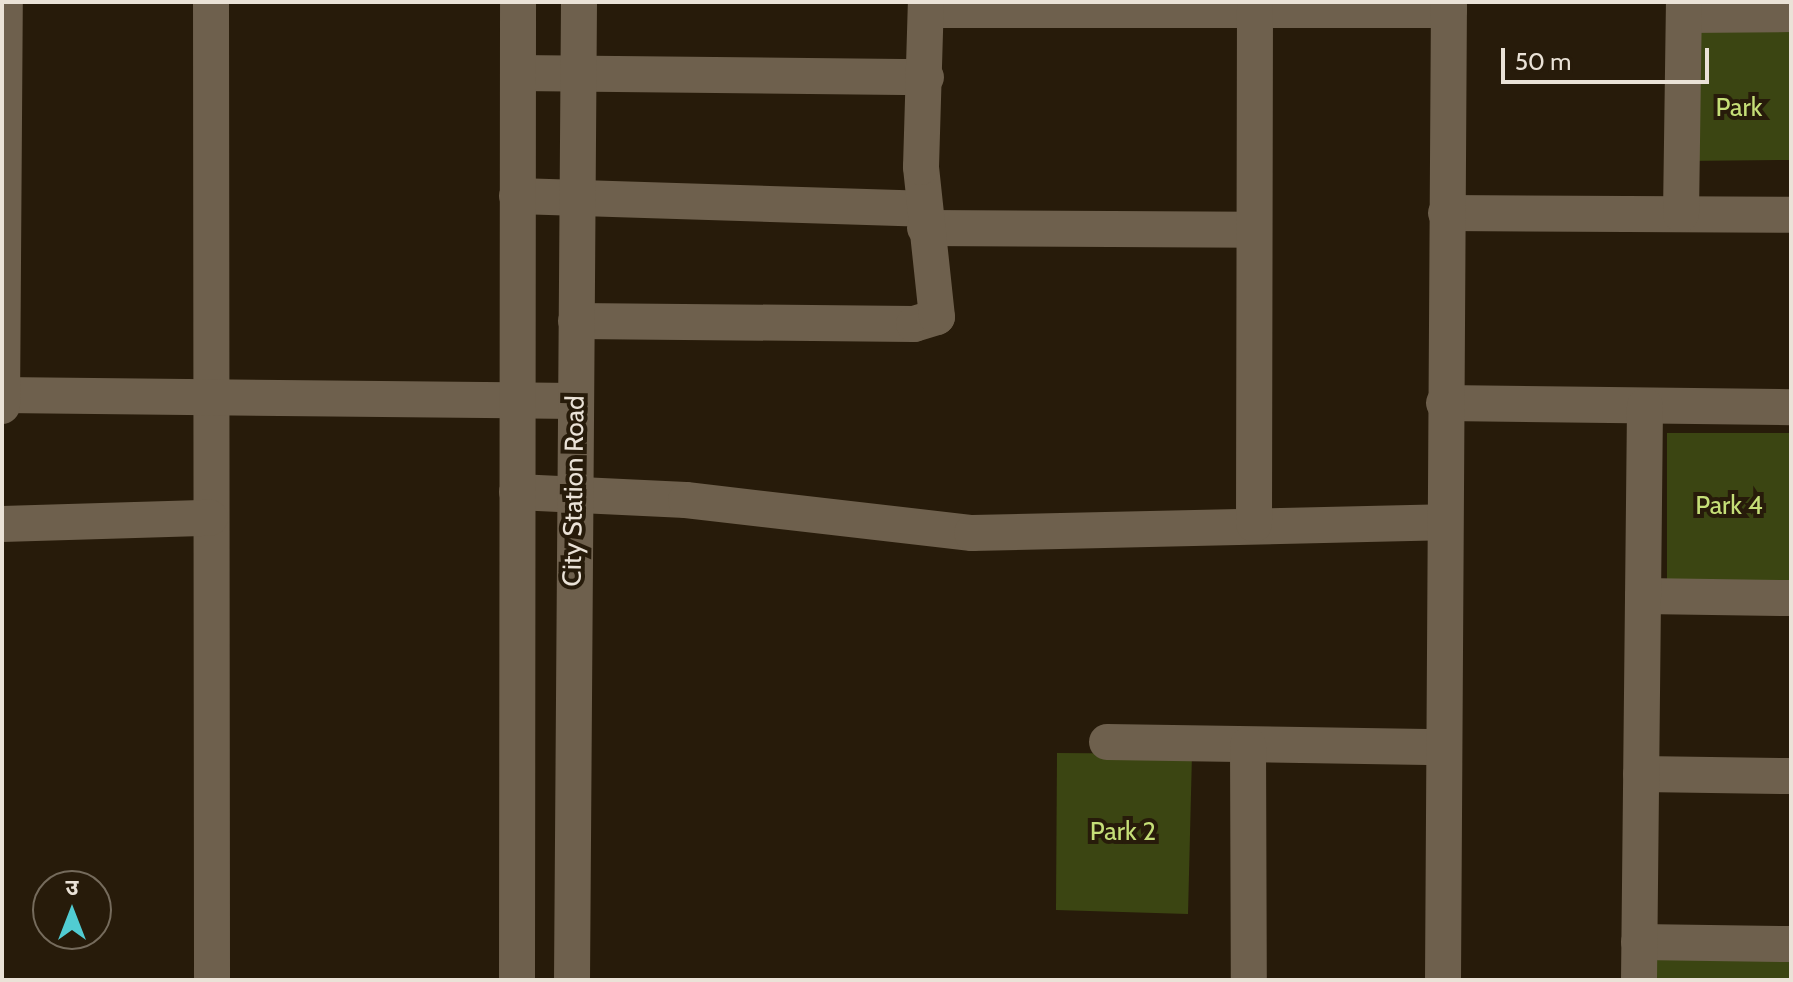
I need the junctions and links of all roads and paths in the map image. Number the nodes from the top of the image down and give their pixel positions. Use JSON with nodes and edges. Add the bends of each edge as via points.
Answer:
{"nodes":[{"id":1,"x":5,"y":2,"type":"edge"},
{"id":2,"x":211,"y":2,"type":"edge"},
{"id":3,"x":518,"y":2,"type":"edge"},
{"id":4,"x":579,"y":2,"type":"edge"},
{"id":5,"x":926,"y":6,"type":"edge"},
{"id":6,"x":1449,"y":6,"type":"edge"},
{"id":7,"x":1684,"y":8,"type":"edge"},
{"id":8,"x":1255,"y":9,"type":"junction"},
{"id":9,"x":1791,"y":14,"type":"edge"},
{"id":10,"x":518,"y":73,"type":"junction"},
{"id":11,"x":578,"y":74,"type":"junction"},
{"id":12,"x":926,"y":77,"type":"junction"},
{"id":13,"x":3,"y":150,"type":"edge"},
{"id":14,"x":517,"y":196,"type":"junction"},
{"id":15,"x":577,"y":196,"type":"junction"},
{"id":16,"x":1446,"y":213,"type":"junction"},
{"id":17,"x":1681,"y":214,"type":"junction"},
{"id":18,"x":1791,"y":215,"type":"edge"},
{"id":19,"x":924,"y":219,"type":"junction"},
{"id":20,"x":1254,"y":230,"type":"junction"},
{"id":21,"x":576,"y":321,"type":"junction"},
{"id":22,"x":2,"y":395,"type":"edge"},
{"id":23,"x":212,"y":397,"type":"junction"},
{"id":24,"x":516,"y":401,"type":"junction"},
{"id":25,"x":575,"y":401,"type":"junction"},
{"id":26,"x":1444,"y":403,"type":"junction"},
{"id":27,"x":2,"y":406,"type":"edge"},
{"id":28,"x":1645,"y":406,"type":"junction"},
{"id":29,"x":1791,"y":407,"type":"edge"},
{"id":30,"x":517,"y":492,"type":"junction"},
{"id":31,"x":573,"y":495,"type":"junction"},
{"id":32,"x":210,"y":518,"type":"junction"},
{"id":33,"x":1443,"y":522,"type":"junction"},
{"id":34,"x":2,"y":524,"type":"edge"},
{"id":35,"x":1254,"y":524,"type":"junction"},
{"id":36,"x":1643,"y":596,"type":"junction"},
{"id":37,"x":1791,"y":598,"type":"edge"},
{"id":38,"x":517,"y":603,"type":"junction"},
{"id":39,"x":573,"y":604,"type":"junction"},
{"id":40,"x":1107,"y":742,"type":"dead end"},
{"id":41,"x":1248,"y":745,"type":"junction"},
{"id":42,"x":1443,"y":747,"type":"junction"},
{"id":43,"x":1641,"y":774,"type":"junction"},
{"id":44,"x":1791,"y":776,"type":"edge"},
{"id":45,"x":572,"y":806,"type":"junction"},
{"id":46,"x":517,"y":810,"type":"junction"},
{"id":47,"x":1639,"y":942,"type":"junction"},
{"id":48,"x":1791,"y":944,"type":"edge"},
{"id":49,"x":562,"y":979,"type":"edge"},
{"id":50,"x":212,"y":980,"type":"edge"},
{"id":51,"x":517,"y":980,"type":"edge"},
{"id":52,"x":1249,"y":980,"type":"edge"},
{"id":53,"x":1443,"y":980,"type":"edge"},
{"id":54,"x":1639,"y":980,"type":"edge"}],
"edges":[{"from":1,"to":13,"type":"street"},
{"from":2,"to":23,"type":"street"},
{"from":3,"to":10,"type":"street"},
{"from":4,"to":11,"type":"street","name":"City Station Road"},
{"from":5,"to":8,"type":"street"},
{"from":5,"to":12,"type":"street"},
{"from":6,"to":8,"type":"street"},
{"from":6,"to":16,"type":"street"},
{"from":7,"to":9,"type":"street"},
{"from":7,"to":17,"type":"street"},
{"from":8,"to":20,"type":"street"},
{"from":10,"to":11,"type":"street"},
{"from":10,"to":14,"type":"street"},
{"from":11,"to":12,"type":"street"},
{"from":11,"to":15,"type":"street","name":"City Station Road"},
{"from":12,"to":19,"type":"street"},
{"from":13,"to":22,"type":"street"},
{"from":14,"to":15,"type":"street"},
{"from":14,"to":24,"type":"street"},
{"from":15,"to":19,"type":"street"},
{"from":15,"to":21,"type":"street","name":"City Station Road"},
{"from":16,"to":17,"type":"street"},
{"from":16,"to":26,"type":"street"},
{"from":17,"to":18,"type":"street"},
{"from":19,"to":20,"type":"street"},
{"from":19,"to":21,"type":"street","via":[[938,306],[927,323]]},
{"from":20,"to":35,"type":"street"},
{"from":21,"to":25,"type":"street","name":"City Station Road"},
{"from":22,"to":23,"type":"street"},
{"from":22,"to":27,"type":"street"},
{"from":23,"to":24,"type":"street"},
{"from":23,"to":32,"type":"street"},
{"from":24,"to":25,"type":"street"},
{"from":24,"to":30,"type":"street"},
{"from":25,"to":31,"type":"street","name":"City Station Road"},
{"from":26,"to":28,"type":"street"},
{"from":26,"to":33,"type":"street"},
{"from":28,"to":29,"type":"street"},
{"from":28,"to":36,"type":"street"},
{"from":30,"to":31,"type":"street"},
{"from":30,"to":38,"type":"street"},
{"from":31,"to":35,"type":"street","via":[[972,533]]},
{"from":31,"to":39,"type":"street","name":"City Station Road"},
{"from":32,"to":34,"type":"street"},
{"from":32,"to":50,"type":"street"},
{"from":33,"to":35,"type":"street"},
{"from":33,"to":42,"type":"street"},
{"from":36,"to":37,"type":"street"},
{"from":36,"to":43,"type":"street"},
{"from":38,"to":39,"type":"street"},
{"from":38,"to":46,"type":"street"},
{"from":39,"to":45,"type":"street","name":"City Station Road"},
{"from":40,"to":41,"type":"street"},
{"from":41,"to":42,"type":"street"},
{"from":41,"to":52,"type":"street"},
{"from":42,"to":53,"type":"street"},
{"from":43,"to":44,"type":"street"},
{"from":43,"to":47,"type":"street"},
{"from":45,"to":46,"type":"street"},
{"from":45,"to":49,"type":"street","name":"City Station Road"},
{"from":46,"to":51,"type":"street"},
{"from":47,"to":48,"type":"street"},
{"from":47,"to":54,"type":"street"}]}
